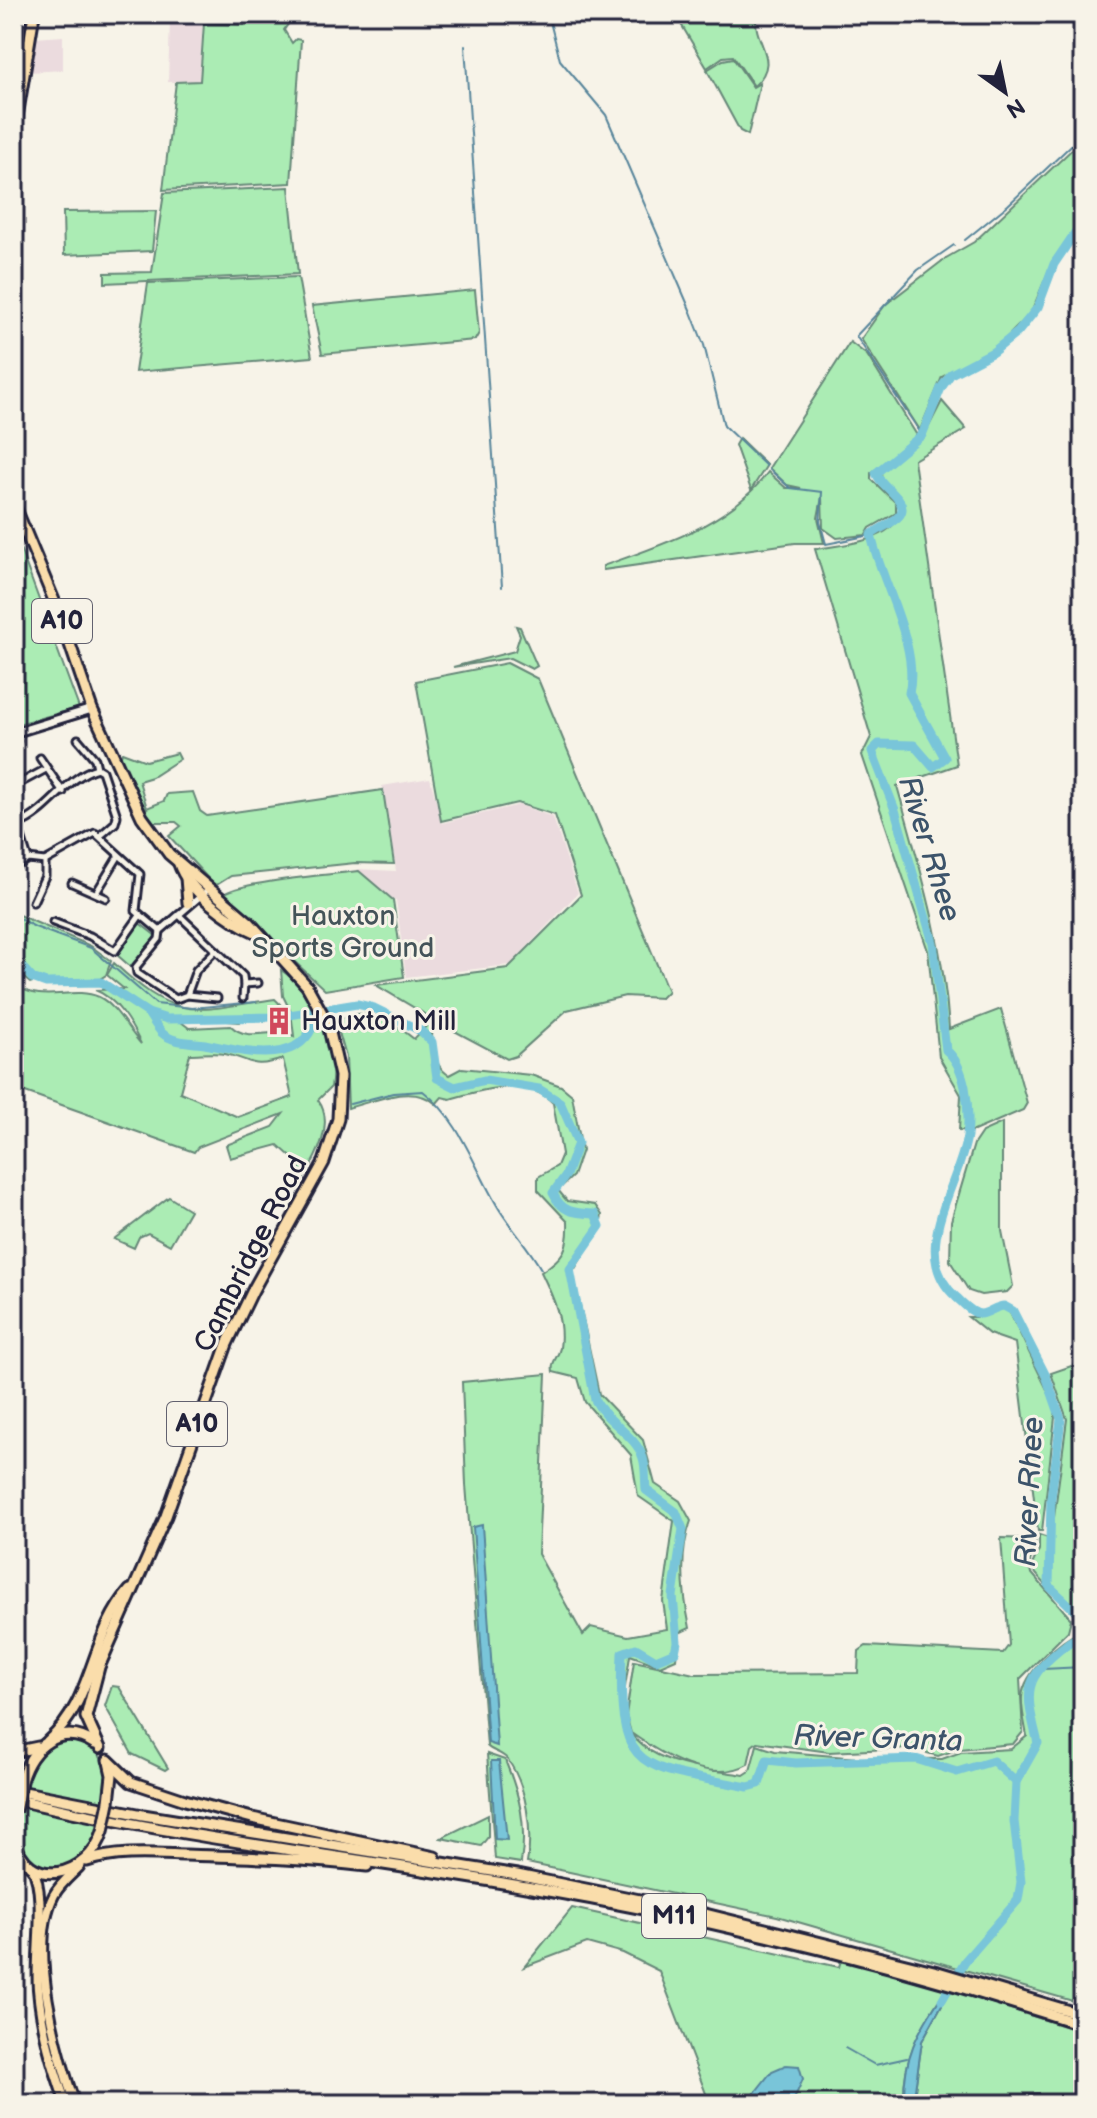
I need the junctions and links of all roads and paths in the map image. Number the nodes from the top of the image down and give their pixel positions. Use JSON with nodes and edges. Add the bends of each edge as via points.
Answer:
{"nodes":[{"id":1,"x":34,"y":14,"type":"edge"},
{"id":2,"x":28,"y":51,"type":"junction"},
{"id":3,"x":14,"y":53,"type":"edge"},
{"id":4,"x":16,"y":105,"type":"edge"},
{"id":5,"x":14,"y":135,"type":"edge"},
{"id":6,"x":14,"y":504,"type":"edge"},
{"id":7,"x":92,"y":709,"type":"junction"},
{"id":8,"x":15,"y":738,"type":"edge"},
{"id":9,"x":78,"y":739,"type":"dead end"},
{"id":10,"x":40,"y":758,"type":"dead end"},
{"id":11,"x":97,"y":768,"type":"junction"},
{"id":12,"x":46,"y":769,"type":"junction"},
{"id":13,"x":20,"y":783,"type":"dead end"},
{"id":14,"x":63,"y":792,"type":"junction"},
{"id":15,"x":14,"y":814,"type":"edge"},
{"id":16,"x":19,"y":824,"type":"junction"},
{"id":17,"x":100,"y":836,"type":"junction"},
{"id":18,"x":118,"y":857,"type":"junction"},
{"id":19,"x":28,"y":859,"type":"junction"},
{"id":20,"x":45,"y":861,"type":"junction"},
{"id":21,"x":179,"y":864,"type":"junction"},
{"id":22,"x":14,"y":867,"type":"edge"},
{"id":23,"x":186,"y":877,"type":"junction"},
{"id":24,"x":72,"y":883,"type":"dead end"},
{"id":25,"x":204,"y":889,"type":"junction"},
{"id":26,"x":96,"y":893,"type":"junction"},
{"id":27,"x":106,"y":898,"type":"dead end"},
{"id":28,"x":33,"y":902,"type":"dead end"},
{"id":29,"x":188,"y":904,"type":"junction"},
{"id":30,"x":179,"y":915,"type":"junction"},
{"id":31,"x":139,"y":917,"type":"junction"},
{"id":32,"x":53,"y":922,"type":"dead end"},
{"id":33,"x":160,"y":931,"type":"junction"},
{"id":34,"x":216,"y":950,"type":"junction"},
{"id":35,"x":258,"y":983,"type":"dead end"},
{"id":36,"x":244,"y":984,"type":"junction"},
{"id":37,"x":187,"y":995,"type":"junction"},
{"id":38,"x":217,"y":998,"type":"dead end"},
{"id":39,"x":243,"y":998,"type":"dead end"},
{"id":40,"x":132,"y":1588,"type":"junction"},
{"id":41,"x":44,"y":1744,"type":"junction"},
{"id":42,"x":100,"y":1748,"type":"junction"},
{"id":43,"x":14,"y":1752,"type":"edge"},
{"id":44,"x":108,"y":1760,"type":"junction"},
{"id":45,"x":14,"y":1790,"type":"edge"},
{"id":46,"x":14,"y":1799,"type":"edge"},
{"id":47,"x":15,"y":1812,"type":"edge"},
{"id":48,"x":14,"y":1819,"type":"edge"},
{"id":49,"x":15,"y":1842,"type":"edge"},
{"id":50,"x":30,"y":1864,"type":"junction"},
{"id":51,"x":83,"y":1864,"type":"junction"},
{"id":52,"x":452,"y":1865,"type":"junction"},
{"id":53,"x":410,"y":1868,"type":"junction"},
{"id":54,"x":936,"y":1976,"type":"junction"},
{"id":55,"x":973,"y":1986,"type":"junction"},
{"id":56,"x":1083,"y":2015,"type":"edge"},
{"id":57,"x":1083,"y":2025,"type":"edge"},
{"id":58,"x":66,"y":2104,"type":"edge"},
{"id":59,"x":75,"y":2104,"type":"edge"}],
"edges":[{"from":1,"to":2,"type":"highway"},
{"from":2,"to":3,"type":"street"},
{"from":2,"to":4,"type":"highway"},
{"from":4,"to":5,"type":"highway"},
{"from":6,"to":7,"type":"highway","number":"A10"},
{"from":7,"to":8,"type":"street"},
{"from":7,"to":21,"type":"highway","number":"A10","via":[[142,817]]},
{"from":9,"to":11,"type":"street"},
{"from":10,"to":12,"type":"street"},
{"from":11,"to":14,"type":"street"},
{"from":11,"to":17,"type":"street","via":[[117,816]]},
{"from":12,"to":13,"type":"street"},
{"from":12,"to":14,"type":"street"},
{"from":14,"to":16,"type":"street","via":[[35,818]]},
{"from":15,"to":16,"type":"street"},
{"from":16,"to":19,"type":"street"},
{"from":17,"to":18,"type":"street"},
{"from":17,"to":20,"type":"street","via":[[89,835]]},
{"from":18,"to":26,"type":"street"},
{"from":18,"to":31,"type":"street","via":[[140,874],[135,904]]},
{"from":19,"to":20,"type":"street"},
{"from":19,"to":22,"type":"street"},
{"from":20,"to":28,"type":"street","via":[[45,876]]},
{"from":21,"to":23,"type":"highway","number":"A10"},
{"from":21,"to":25,"type":"highway","number":"A10"},
{"from":23,"to":25,"type":"highway","number":"A10"},
{"from":23,"to":29,"type":"highway"},
{"from":24,"to":26,"type":"street"},
{"from":25,"to":29,"type":"street"},
{"from":25,"to":40,"type":"highway","name":"Cambridge Road","number":"A10","via":[[298,974],[328,1024],[341,1089],[330,1149],[233,1330],[166,1516]]},
{"from":26,"to":27,"type":"street"},
{"from":29,"to":30,"type":"street"},
{"from":30,"to":33,"type":"street"},
{"from":30,"to":34,"type":"street"},
{"from":31,"to":32,"type":"street","via":[[115,951]]},
{"from":31,"to":33,"type":"street"},
{"from":33,"to":37,"type":"street","via":[[137,973],[176,999]]},
{"from":34,"to":36,"type":"street","via":[[243,976]]},
{"from":34,"to":37,"type":"street","via":[[196,970]]},
{"from":35,"to":36,"type":"street"},
{"from":36,"to":39,"type":"street"},
{"from":37,"to":38,"type":"street"},
{"from":40,"to":41,"type":"highway","name":"Cambridge Road","number":"A10","via":[[105,1628],[72,1718]]},
{"from":40,"to":42,"type":"highway","name":"Cambridge Road","number":"A10","via":[[88,1703],[87,1723]]},
{"from":41,"to":42,"type":"highway","via":[[72,1735]]},
{"from":41,"to":43,"type":"highway"},
{"from":41,"to":47,"type":"highway","name":"Cambridge Road","bridge":true,"via":[[29,1759]]},
{"from":42,"to":44,"type":"highway","name":"Cambridge Road"},
{"from":44,"to":51,"type":"highway","bridge":true,"via":[[112,1775],[103,1831]]},
{"from":44,"to":52,"type":"highway","number":"M11","via":[[131,1782],[185,1800],[432,1856]]},
{"from":45,"to":52,"type":"highway","number":"M11"},
{"from":46,"to":53,"type":"highway","number":"M11"},
{"from":47,"to":48,"type":"highway","name":"Cambridge Road"},
{"from":49,"to":50,"type":"highway"},
{"from":50,"to":51,"type":"highway","via":[[55,1873]]},
{"from":50,"to":58,"type":"main road","via":[[40,1886],[40,2005]]},
{"from":51,"to":53,"type":"highway","number":"M11","via":[[111,1855],[160,1854]]},
{"from":51,"to":59,"type":"main road","via":[[52,1899],[45,1939],[50,2019]]},
{"from":52,"to":54,"type":"highway","number":"M11","via":[[689,1910]]},
{"from":53,"to":54,"type":"highway","number":"M11","via":[[596,1899]]},
{"from":54,"to":55,"type":"highway","number":"M11"},
{"from":55,"to":56,"type":"highway","number":"M11"},
{"from":55,"to":57,"type":"highway","number":"M11"}]}
